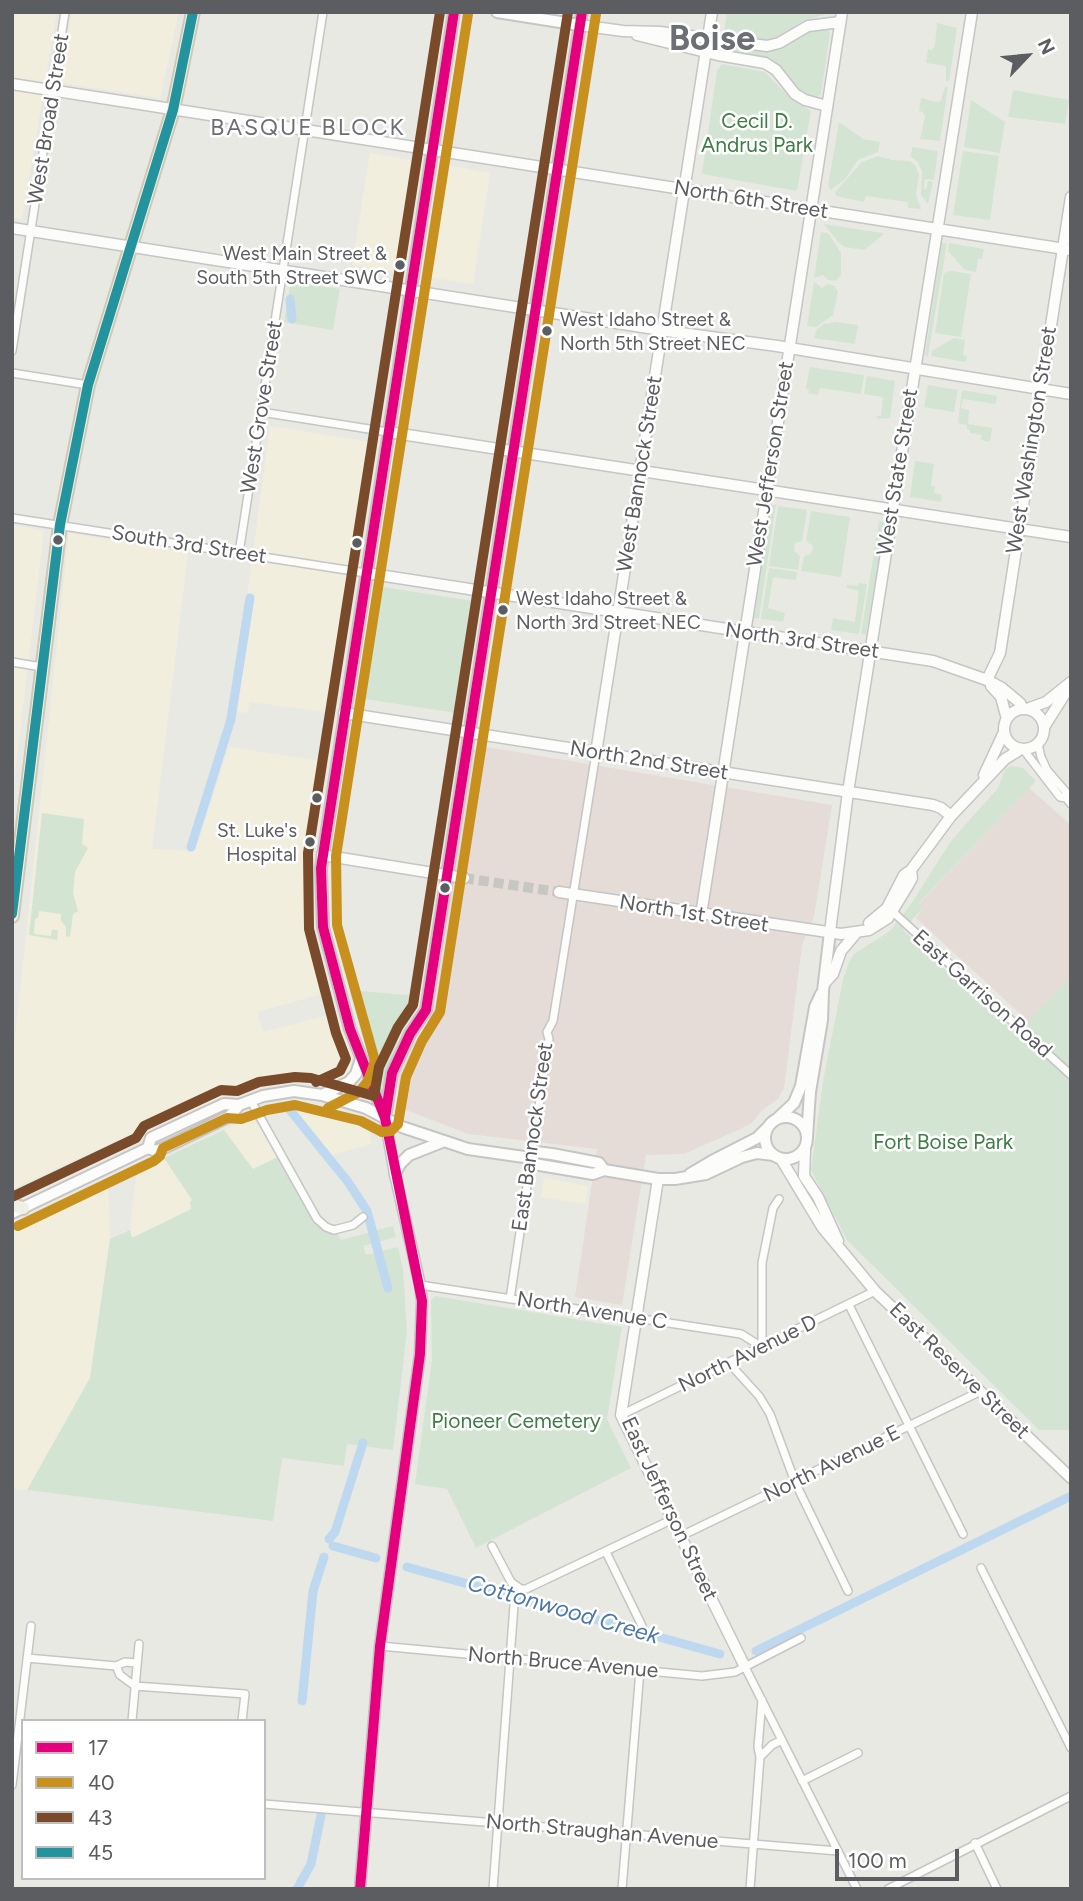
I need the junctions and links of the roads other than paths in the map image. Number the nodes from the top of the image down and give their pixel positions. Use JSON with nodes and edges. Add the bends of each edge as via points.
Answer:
{"nodes":[{"id":1,"x":65,"y":12,"type":"edge"},
{"id":2,"x":193,"y":12,"type":"edge"},
{"id":3,"x":323,"y":12,"type":"edge"},
{"id":4,"x":454,"y":12,"type":"edge"},
{"id":5,"x":497,"y":12,"type":"edge"},
{"id":6,"x":582,"y":12,"type":"edge"},
{"id":7,"x":712,"y":12,"type":"edge"},
{"id":8,"x":972,"y":12,"type":"edge"},
{"id":9,"x":841,"y":17,"type":"edge"},
{"id":10,"x":579,"y":25,"type":"junction"},
{"id":11,"x":623,"y":31,"type":"junction"},
{"id":12,"x":708,"y":40,"type":"junction"},
{"id":13,"x":706,"y":52,"type":"junction"},
{"id":14,"x":12,"y":84,"type":"edge"},
{"id":15,"x":53,"y":90,"type":"junction"},
{"id":16,"x":827,"y":106,"type":"junction"},
{"id":17,"x":173,"y":110,"type":"junction"},
{"id":18,"x":305,"y":130,"type":"junction"},
{"id":19,"x":432,"y":150,"type":"junction"},
{"id":20,"x":559,"y":169,"type":"junction"},
{"id":21,"x":685,"y":189,"type":"junction"},
{"id":22,"x":1071,"y":197,"type":"edge"},
{"id":23,"x":811,"y":209,"type":"junction"},
{"id":24,"x":12,"y":228,"type":"edge"},
{"id":25,"x":937,"y":229,"type":"junction"},
{"id":26,"x":31,"y":231,"type":"junction"},
{"id":27,"x":131,"y":246,"type":"junction"},
{"id":28,"x":1067,"y":249,"type":"edge"},
{"id":29,"x":283,"y":271,"type":"junction"},
{"id":30,"x":410,"y":291,"type":"junction"},
{"id":31,"x":536,"y":311,"type":"junction"},
{"id":32,"x":663,"y":331,"type":"junction"},
{"id":33,"x":789,"y":349,"type":"junction"},
{"id":34,"x":12,"y":351,"type":"edge"},
{"id":35,"x":915,"y":370,"type":"junction"},
{"id":36,"x":12,"y":373,"type":"edge"},
{"id":37,"x":88,"y":385,"type":"junction"},
{"id":38,"x":1040,"y":390,"type":"junction"},
{"id":39,"x":1071,"y":394,"type":"edge"},
{"id":40,"x":261,"y":412,"type":"junction"},
{"id":41,"x":388,"y":432,"type":"junction"},
{"id":42,"x":514,"y":451,"type":"junction"},
{"id":43,"x":641,"y":471,"type":"junction"},
{"id":44,"x":767,"y":490,"type":"junction"},
{"id":45,"x":892,"y":510,"type":"junction"},
{"id":46,"x":12,"y":518,"type":"edge"},
{"id":47,"x":60,"y":525,"type":"junction"},
{"id":48,"x":1018,"y":529,"type":"junction"},
{"id":49,"x":1071,"y":537,"type":"edge"},
{"id":50,"x":239,"y":553,"type":"junction"},
{"id":51,"x":366,"y":573,"type":"junction"},
{"id":52,"x":492,"y":593,"type":"junction"},
{"id":53,"x":618,"y":613,"type":"junction"},
{"id":54,"x":745,"y":633,"type":"junction"},
{"id":55,"x":870,"y":650,"type":"junction"},
{"id":56,"x":12,"y":662,"type":"edge"},
{"id":57,"x":42,"y":667,"type":"junction"},
{"id":58,"x":987,"y":680,"type":"junction"},
{"id":59,"x":1071,"y":683,"type":"edge"},
{"id":60,"x":1024,"y":709,"type":"junction"},
{"id":61,"x":344,"y":713,"type":"junction"},
{"id":62,"x":1007,"y":719,"type":"junction"},
{"id":63,"x":1044,"y":727,"type":"junction"},
{"id":64,"x":1004,"y":731,"type":"junction"},
{"id":65,"x":470,"y":733,"type":"junction"},
{"id":66,"x":1038,"y":744,"type":"junction"},
{"id":67,"x":1022,"y":749,"type":"junction"},
{"id":68,"x":596,"y":753,"type":"junction"},
{"id":69,"x":723,"y":772,"type":"junction"},
{"id":70,"x":979,"y":785,"type":"junction"},
{"id":71,"x":848,"y":792,"type":"junction"},
{"id":72,"x":1068,"y":801,"type":"edge"},
{"id":73,"x":951,"y":816,"type":"junction"},
{"id":74,"x":321,"y":855,"type":"junction"},
{"id":75,"x":911,"y":870,"type":"junction"},
{"id":76,"x":448,"y":875,"type":"junction"},
{"id":77,"x":464,"y":878,"type":"tunnel mouth"},
{"id":78,"x":559,"y":892,"type":"tunnel mouth"},
{"id":79,"x":574,"y":895,"type":"junction"},
{"id":80,"x":893,"y":912,"type":"junction"},
{"id":81,"x":701,"y":915,"type":"junction"},
{"id":82,"x":12,"y":916,"type":"edge"},
{"id":83,"x":830,"y":932,"type":"junction"},
{"id":84,"x":857,"y":933,"type":"junction"},
{"id":85,"x":823,"y":988,"type":"junction"},
{"id":86,"x":361,"y":1059,"type":"junction"},
{"id":87,"x":1071,"y":1075,"type":"edge"},
{"id":88,"x":322,"y":1095,"type":"junction"},
{"id":89,"x":251,"y":1101,"type":"junction"},
{"id":90,"x":239,"y":1105,"type":"junction"},
{"id":91,"x":385,"y":1118,"type":"junction"},
{"id":92,"x":778,"y":1118,"type":"junction"},
{"id":93,"x":174,"y":1127,"type":"junction"},
{"id":94,"x":207,"y":1127,"type":"junction"},
{"id":95,"x":768,"y":1127,"type":"junction"},
{"id":96,"x":807,"y":1136,"type":"junction"},
{"id":97,"x":442,"y":1142,"type":"junction"},
{"id":98,"x":148,"y":1148,"type":"junction"},
{"id":99,"x":804,"y":1149,"type":"junction"},
{"id":100,"x":777,"y":1157,"type":"junction"},
{"id":101,"x":531,"y":1158,"type":"junction"},
{"id":102,"x":395,"y":1174,"type":"junction"},
{"id":103,"x":685,"y":1177,"type":"junction"},
{"id":104,"x":658,"y":1179,"type":"junction"},
{"id":105,"x":779,"y":1199,"type":"dead end"},
{"id":106,"x":16,"y":1209,"type":"edge"},
{"id":107,"x":363,"y":1217,"type":"dead end"},
{"id":108,"x":849,"y":1263,"type":"junction"},
{"id":109,"x":420,"y":1285,"type":"junction"},
{"id":110,"x":875,"y":1291,"type":"junction"},
{"id":111,"x":510,"y":1299,"type":"junction"},
{"id":112,"x":849,"y":1305,"type":"junction"},
{"id":113,"x":636,"y":1318,"type":"junction"},
{"id":114,"x":762,"y":1347,"type":"junction"},
{"id":115,"x":729,"y":1363,"type":"junction"},
{"id":116,"x":981,"y":1391,"type":"junction"},
{"id":117,"x":621,"y":1415,"type":"junction"},
{"id":118,"x":909,"y":1427,"type":"junction"},
{"id":119,"x":1071,"y":1478,"type":"edge"},
{"id":120,"x":795,"y":1482,"type":"junction"},
{"id":121,"x":673,"y":1519,"type":"junction"},
{"id":122,"x":962,"y":1534,"type":"dead end"},
{"id":123,"x":681,"y":1536,"type":"junction"},
{"id":124,"x":492,"y":1546,"type":"dead end"},
{"id":125,"x":606,"y":1552,"type":"junction"},
{"id":126,"x":981,"y":1568,"type":"dead end"},
{"id":127,"x":848,"y":1591,"type":"dead end"},
{"id":128,"x":514,"y":1605,"type":"dead end"},
{"id":129,"x":31,"y":1626,"type":"dead end"},
{"id":130,"x":642,"y":1626,"type":"dead end"},
{"id":131,"x":801,"y":1638,"type":"dead end"},
{"id":132,"x":139,"y":1644,"type":"dead end"},
{"id":133,"x":380,"y":1646,"type":"junction"},
{"id":134,"x":27,"y":1658,"type":"junction"},
{"id":135,"x":512,"y":1658,"type":"junction"},
{"id":136,"x":137,"y":1663,"type":"junction"},
{"id":137,"x":116,"y":1666,"type":"junction"},
{"id":138,"x":745,"y":1667,"type":"junction"},
{"id":139,"x":640,"y":1670,"type":"junction"},
{"id":140,"x":135,"y":1686,"type":"junction"},
{"id":141,"x":762,"y":1700,"type":"junction"},
{"id":142,"x":21,"y":1719,"type":"edge"},
{"id":143,"x":132,"y":1719,"type":"edge"},
{"id":144,"x":242,"y":1719,"type":"edge"},
{"id":145,"x":21,"y":1722,"type":"edge"},
{"id":146,"x":782,"y":1740,"type":"junction"},
{"id":147,"x":1071,"y":1748,"type":"edge"},
{"id":148,"x":858,"y":1753,"type":"dead end"},
{"id":149,"x":760,"y":1758,"type":"junction"},
{"id":150,"x":803,"y":1781,"type":"junction"},
{"id":151,"x":15,"y":1785,"type":"edge"},
{"id":152,"x":1071,"y":1796,"type":"edge"},
{"id":153,"x":266,"y":1804,"type":"edge"},
{"id":154,"x":367,"y":1812,"type":"junction"},
{"id":155,"x":499,"y":1823,"type":"junction"},
{"id":156,"x":626,"y":1834,"type":"junction"},
{"id":157,"x":975,"y":1843,"type":"junction"},
{"id":158,"x":753,"y":1845,"type":"junction"},
{"id":159,"x":838,"y":1851,"type":"junction"},
{"id":160,"x":360,"y":1889,"type":"edge"},
{"id":161,"x":493,"y":1889,"type":"edge"},
{"id":162,"x":622,"y":1889,"type":"edge"},
{"id":163,"x":750,"y":1889,"type":"edge"},
{"id":164,"x":857,"y":1889,"type":"edge"},
{"id":165,"x":888,"y":1889,"type":"edge"},
{"id":166,"x":998,"y":1889,"type":"edge"}],
"edges":[{"from":1,"to":15,"type":"street","name":"West Broad Street"},
{"from":2,"to":17,"type":"main road"},
{"from":3,"to":18,"type":"street","name":"West Grove Street"},
{"from":4,"to":19,"type":"main road"},
{"from":5,"to":10,"type":"main road"},
{"from":6,"to":10,"type":"main road"},
{"from":7,"to":12,"type":"street","name":"West Bannock Street"},
{"from":8,"to":25,"type":"street","name":"West State Street"},
{"from":9,"to":12,"type":"street","via":[[808,26],[767,46]]},
{"from":9,"to":16,"type":"street","name":"West Jefferson Street"},
{"from":10,"to":11,"type":"street"},
{"from":10,"to":20,"type":"main road"},
{"from":11,"to":12,"type":"street"},
{"from":11,"to":13,"type":"street"},
{"from":12,"to":13,"type":"street","name":"West Bannock Street"},
{"from":13,"to":16,"type":"street","via":[[769,65],[795,94]]},
{"from":13,"to":21,"type":"street","name":"West Bannock Street"},
{"from":14,"to":15,"type":"street","name":"North 6th Street"},
{"from":15,"to":17,"type":"street","name":"North 6th Street"},
{"from":15,"to":26,"type":"street","name":"West Broad Street"},
{"from":16,"to":23,"type":"street","name":"West Jefferson Street"},
{"from":17,"to":18,"type":"street","name":"North 6th Street"},
{"from":17,"to":27,"type":"main road"},
{"from":18,"to":19,"type":"street","name":"North 6th Street"},
{"from":18,"to":29,"type":"street","name":"West Grove Street"},
{"from":19,"to":20,"type":"street","name":"North 6th Street"},
{"from":19,"to":30,"type":"main road"},
{"from":20,"to":21,"type":"street","name":"North 6th Street"},
{"from":20,"to":31,"type":"main road"},
{"from":21,"to":23,"type":"street","name":"North 6th Street"},
{"from":21,"to":32,"type":"street","name":"West Bannock Street"},
{"from":22,"to":28,"type":"street","name":"West Washington Street"},
{"from":23,"to":25,"type":"street","name":"North 6th Street"},
{"from":23,"to":33,"type":"street","name":"West Jefferson Street"},
{"from":24,"to":26,"type":"street"},
{"from":25,"to":28,"type":"street","name":"North 6th Street"},
{"from":25,"to":35,"type":"street","name":"West State Street"},
{"from":26,"to":27,"type":"street"},
{"from":26,"to":34,"type":"street","name":"West Broad Street"},
{"from":27,"to":29,"type":"street"},
{"from":27,"to":37,"type":"main road"},
{"from":28,"to":38,"type":"street","name":"West Washington Street"},
{"from":29,"to":30,"type":"street"},
{"from":29,"to":40,"type":"street","name":"West Grove Street"},
{"from":30,"to":31,"type":"street"},
{"from":30,"to":41,"type":"main road"},
{"from":31,"to":32,"type":"street"},
{"from":31,"to":42,"type":"main road"},
{"from":32,"to":33,"type":"street"},
{"from":32,"to":43,"type":"street","name":"West Bannock Street"},
{"from":33,"to":35,"type":"street"},
{"from":33,"to":44,"type":"street","name":"West Jefferson Street"},
{"from":35,"to":38,"type":"street"},
{"from":35,"to":45,"type":"street","name":"West State Street"},
{"from":36,"to":37,"type":"street"},
{"from":37,"to":47,"type":"main road"},
{"from":38,"to":39,"type":"street"},
{"from":38,"to":48,"type":"street","name":"West Washington Street"},
{"from":40,"to":41,"type":"street"},
{"from":40,"to":50,"type":"street","name":"West Grove Street"},
{"from":41,"to":42,"type":"street"},
{"from":41,"to":51,"type":"main road"},
{"from":42,"to":43,"type":"street"},
{"from":42,"to":52,"type":"main road"},
{"from":43,"to":44,"type":"street"},
{"from":43,"to":53,"type":"street","name":"West Bannock Street"},
{"from":44,"to":45,"type":"street"},
{"from":44,"to":54,"type":"street","name":"West Jefferson Street"},
{"from":45,"to":48,"type":"street"},
{"from":45,"to":55,"type":"street","name":"West State Street"},
{"from":46,"to":47,"type":"street","name":"South 3rd Street"},
{"from":47,"to":50,"type":"street","name":"South 3rd Street"},
{"from":47,"to":57,"type":"main road"},
{"from":48,"to":49,"type":"street"},
{"from":48,"to":58,"type":"street","name":"West Washington Street","via":[[1000,653]]},
{"from":50,"to":51,"type":"street","name":"South 3rd Street"},
{"from":51,"to":52,"type":"street","name":"North 3rd Street"},
{"from":51,"to":61,"type":"main road"},
{"from":52,"to":53,"type":"street","name":"North 3rd Street"},
{"from":52,"to":65,"type":"main road"},
{"from":53,"to":54,"type":"street","name":"North 3rd Street"},
{"from":53,"to":68,"type":"street","name":"West Bannock Street"},
{"from":54,"to":55,"type":"street","name":"North 3rd Street"},
{"from":54,"to":69,"type":"street","name":"West Jefferson Street"},
{"from":55,"to":58,"type":"street","name":"North 3rd Street","via":[[933,661]]},
{"from":55,"to":71,"type":"street","name":"West State Street"},
{"from":56,"to":57,"type":"street"},
{"from":57,"to":82,"type":"main road"},
{"from":58,"to":60,"type":"street","name":"North 3rd Street"},
{"from":58,"to":62,"type":"street","via":[[1000,697]]},
{"from":59,"to":60,"type":"street","via":[[1046,702]]},
{"from":59,"to":63,"type":"street"},
{"from":60,"to":62,"type":"street"},
{"from":60,"to":63,"type":"street","via":[[1038,715]]},
{"from":61,"to":65,"type":"street","name":"North 2nd Street"},
{"from":61,"to":74,"type":"main road"},
{"from":62,"to":64,"type":"street"},
{"from":63,"to":66,"type":"street"},
{"from":64,"to":67,"type":"street","via":[[1008,742]]},
{"from":64,"to":70,"type":"street"},
{"from":65,"to":68,"type":"street","name":"North 2nd Street"},
{"from":65,"to":76,"type":"main road"},
{"from":66,"to":67,"type":"street"},
{"from":66,"to":72,"type":"street","via":[[1047,769]]},
{"from":67,"to":70,"type":"street"},
{"from":67,"to":72,"type":"street"},
{"from":68,"to":69,"type":"street","name":"North 2nd Street"},
{"from":68,"to":79,"type":"street","name":"West Bannock Street"},
{"from":69,"to":71,"type":"street","name":"North 2nd Street"},
{"from":69,"to":81,"type":"street","name":"West Jefferson Street"},
{"from":70,"to":73,"type":"street"},
{"from":71,"to":73,"type":"street","name":"North 2nd Street","via":[[933,805]]},
{"from":71,"to":83,"type":"street","name":"West State Street"},
{"from":73,"to":75,"type":"street"},
{"from":74,"to":76,"type":"street"},
{"from":74,"to":86,"type":"main road","via":[[323,927]]},
{"from":75,"to":80,"type":"street","via":[[912,878]]},
{"from":75,"to":84,"type":"street","via":[[887,908]]},
{"from":76,"to":77,"type":"street"},
{"from":76,"to":91,"type":"main road","via":[[426,1010],[392,1073]]},
{"from":78,"to":79,"type":"street","name":"North 1st Street"},
{"from":79,"to":81,"type":"street","name":"North 1st Street"},
{"from":79,"to":101,"type":"street","name":"East Bannock Street","via":[[553,1021],[547,1032]]},
{"from":80,"to":84,"type":"street","via":[[880,924]]},
{"from":80,"to":87,"type":"street","name":"East Garrison Road"},
{"from":81,"to":83,"type":"street","name":"North 1st Street"},
{"from":83,"to":84,"type":"street","name":"North 1st Street"},
{"from":83,"to":85,"type":"main road"},
{"from":84,"to":85,"type":"street","via":[[841,951]]},
{"from":85,"to":92,"type":"main road","via":[[800,1086],[794,1103]]},
{"from":85,"to":96,"type":"main road"},
{"from":86,"to":88,"type":"main road","via":[[349,1082]]},
{"from":86,"to":91,"type":"main road"},
{"from":88,"to":89,"type":"main road","via":[[295,1091]]},
{"from":88,"to":91,"type":"main road"},
{"from":89,"to":90,"type":"main road"},
{"from":89,"to":107,"type":"street","via":[[317,1219],[334,1230]]},
{"from":90,"to":93,"type":"main road","via":[[224,1104]]},
{"from":90,"to":94,"type":"main road","via":[[230,1116]]},
{"from":91,"to":97,"type":"main road"},
{"from":91,"to":102,"type":"street"},
{"from":92,"to":95,"type":"main road"},
{"from":92,"to":96,"type":"main road","via":[[797,1120]]},
{"from":93,"to":94,"type":"main road","via":[[178,1131],[200,1124]]},
{"from":93,"to":98,"type":"main road","via":[[151,1138]]},
{"from":94,"to":98,"type":"main road","via":[[159,1150]]},
{"from":95,"to":100,"type":"main road","via":[[766,1145]]},
{"from":95,"to":103,"type":"main road","via":[[757,1138]]},
{"from":96,"to":99,"type":"main road"},
{"from":97,"to":101,"type":"main road"},
{"from":97,"to":102,"type":"main road","via":[[409,1155]]},
{"from":98,"to":106,"type":"main road"},
{"from":99,"to":100,"type":"main road","via":[[794,1158]]},
{"from":99,"to":108,"type":"street","name":"East Reserve Street","via":[[804,1176]]},
{"from":100,"to":103,"type":"main road","via":[[757,1153],[706,1174]]},
{"from":100,"to":108,"type":"street","name":"East Reserve Street"},
{"from":101,"to":104,"type":"main road","via":[[534,1164],[555,1168]]},
{"from":101,"to":111,"type":"street","name":"East Bannock Street"},
{"from":102,"to":109,"type":"street"},
{"from":103,"to":104,"type":"main road"},
{"from":104,"to":113,"type":"street","name":"East Jefferson Street"},
{"from":105,"to":114,"type":"street","via":[[762,1263]]},
{"from":108,"to":110,"type":"street","name":"East Reserve Street"},
{"from":109,"to":111,"type":"street","name":"North Avenue C"},
{"from":109,"to":133,"type":"street","via":[[420,1354]]},
{"from":110,"to":112,"type":"street","name":"North Avenue D"},
{"from":110,"to":116,"type":"street","name":"East Reserve Street"},
{"from":111,"to":113,"type":"street","name":"North Avenue C"},
{"from":112,"to":114,"type":"street","name":"North Avenue D"},
{"from":112,"to":118,"type":"street"},
{"from":113,"to":114,"type":"street","name":"North Avenue C","via":[[741,1334]]},
{"from":113,"to":117,"type":"street","name":"East Jefferson Street"},
{"from":114,"to":115,"type":"street","name":"North Avenue D"},
{"from":115,"to":117,"type":"street","name":"North Avenue D"},
{"from":115,"to":120,"type":"street","via":[[770,1414]]},
{"from":116,"to":118,"type":"street","name":"North Avenue E"},
{"from":116,"to":119,"type":"street","name":"East Reserve Street"},
{"from":117,"to":121,"type":"street","name":"East Jefferson Street"},
{"from":118,"to":120,"type":"street","name":"North Avenue E"},
{"from":118,"to":122,"type":"street"},
{"from":120,"to":123,"type":"street","name":"North Avenue E"},
{"from":120,"to":127,"type":"street"},
{"from":121,"to":123,"type":"street","name":"East Jefferson Street"},
{"from":121,"to":125,"type":"street"},
{"from":123,"to":138,"type":"street","name":"East Jefferson Street"},
{"from":124,"to":125,"type":"street","via":[[509,1579],[521,1589]]},
{"from":125,"to":130,"type":"street"},
{"from":126,"to":147,"type":"street"},
{"from":128,"to":135,"type":"street"},
{"from":129,"to":134,"type":"street"},
{"from":131,"to":138,"type":"street","name":"North Bruce Avenue"},
{"from":132,"to":136,"type":"street"},
{"from":133,"to":135,"type":"street","name":"North Bruce Avenue"},
{"from":133,"to":154,"type":"street"},
{"from":134,"to":137,"type":"street"},
{"from":134,"to":142,"type":"street"},
{"from":135,"to":139,"type":"street","name":"North Bruce Avenue"},
{"from":135,"to":155,"type":"street"},
{"from":136,"to":137,"type":"street"},
{"from":136,"to":140,"type":"street"},
{"from":137,"to":140,"type":"street"},
{"from":138,"to":139,"type":"street","name":"North Bruce Avenue","via":[[702,1676]]},
{"from":138,"to":141,"type":"street"},
{"from":139,"to":156,"type":"street"},
{"from":140,"to":143,"type":"street"},
{"from":140,"to":144,"type":"street","via":[[245,1694]]},
{"from":141,"to":146,"type":"street"},
{"from":141,"to":149,"type":"street"},
{"from":145,"to":151,"type":"street"},
{"from":146,"to":149,"type":"street"},
{"from":146,"to":150,"type":"street"},
{"from":148,"to":150,"type":"street"},
{"from":149,"to":158,"type":"street"},
{"from":150,"to":159,"type":"street"},
{"from":152,"to":157,"type":"street"},
{"from":153,"to":154,"type":"street","name":"North Straughan Avenue"},
{"from":154,"to":155,"type":"street","name":"North Straughan Avenue"},
{"from":154,"to":160,"type":"street"},
{"from":155,"to":156,"type":"street","name":"North Straughan Avenue"},
{"from":155,"to":161,"type":"street"},
{"from":156,"to":158,"type":"street","name":"North Straughan Avenue"},
{"from":156,"to":162,"type":"street"},
{"from":157,"to":165,"type":"street"},
{"from":157,"to":166,"type":"street"},
{"from":158,"to":159,"type":"street","name":"North Straughan Avenue"},
{"from":158,"to":163,"type":"street"},
{"from":159,"to":164,"type":"street"}]}
